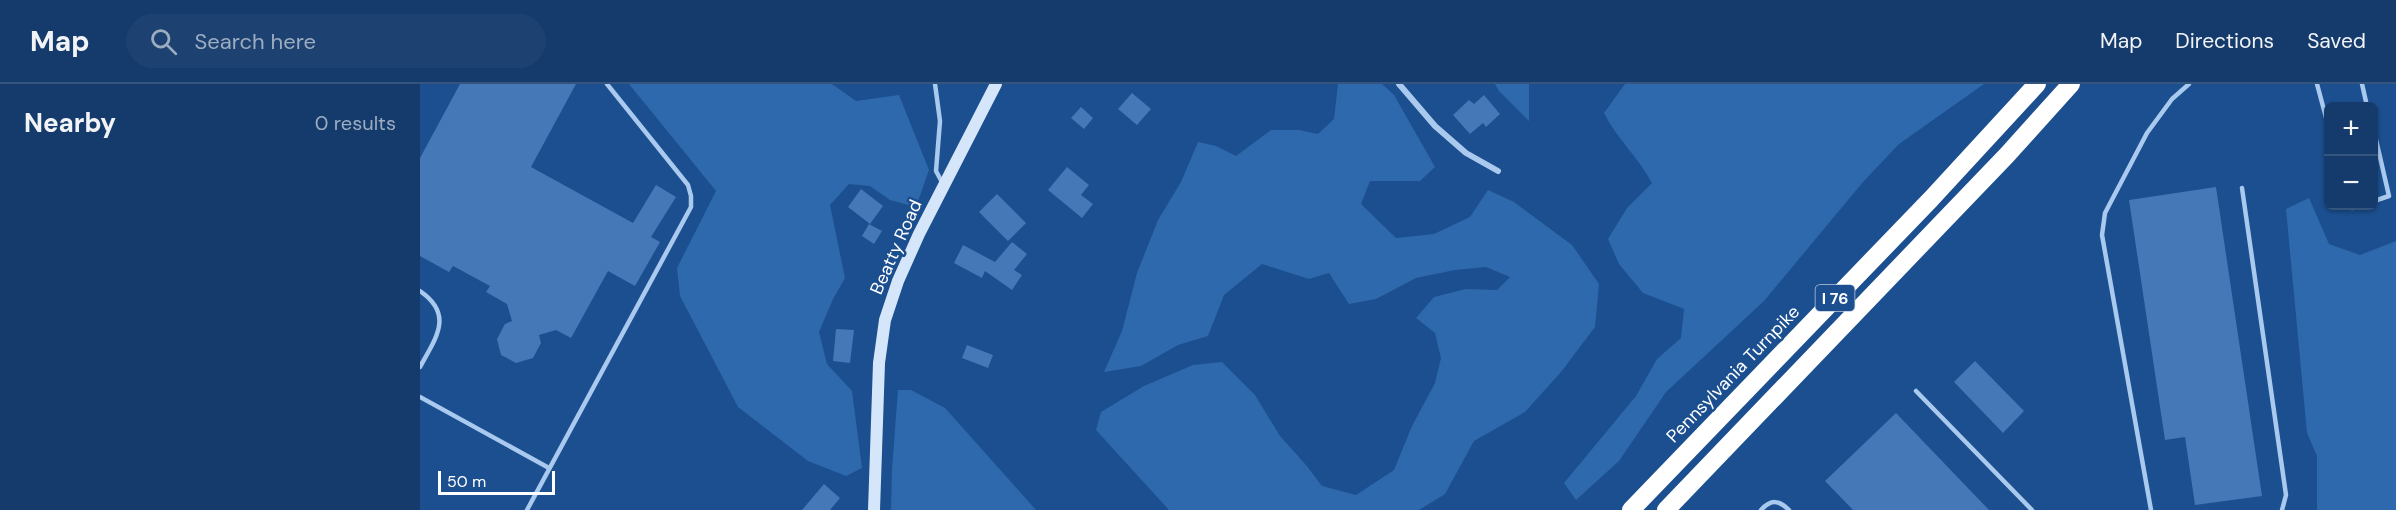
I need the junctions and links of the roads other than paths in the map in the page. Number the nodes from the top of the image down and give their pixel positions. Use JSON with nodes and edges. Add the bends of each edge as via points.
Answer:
{"nodes":[{"id":1,"x":607,"y":84,"type":"edge"},
{"id":2,"x":935,"y":84,"type":"edge"},
{"id":3,"x":996,"y":84,"type":"edge"},
{"id":4,"x":1399,"y":84,"type":"edge"},
{"id":5,"x":2037,"y":84,"type":"edge"},
{"id":6,"x":2071,"y":84,"type":"edge"},
{"id":7,"x":2189,"y":84,"type":"edge"},
{"id":8,"x":2317,"y":84,"type":"edge"},
{"id":9,"x":2362,"y":84,"type":"edge"},
{"id":10,"x":2366,"y":102,"type":"edge"},
{"id":11,"x":2324,"y":110,"type":"edge"},
{"id":12,"x":2378,"y":151,"type":"edge"},
{"id":13,"x":1498,"y":171,"type":"dead end"},
{"id":14,"x":944,"y":186,"type":"junction"},
{"id":15,"x":2242,"y":188,"type":"dead end"},
{"id":16,"x":2378,"y":199,"type":"edge"},
{"id":17,"x":420,"y":291,"type":"edge"},
{"id":18,"x":420,"y":367,"type":"edge"},
{"id":19,"x":1916,"y":391,"type":"dead end"},
{"id":20,"x":420,"y":397,"type":"edge"},
{"id":21,"x":549,"y":468,"type":"junction"},
{"id":22,"x":527,"y":510,"type":"edge"},
{"id":23,"x":874,"y":510,"type":"edge"},
{"id":24,"x":1631,"y":510,"type":"edge"},
{"id":25,"x":1666,"y":510,"type":"edge"},
{"id":26,"x":1761,"y":510,"type":"edge"},
{"id":27,"x":1789,"y":510,"type":"edge"},
{"id":28,"x":2032,"y":510,"type":"edge"},
{"id":29,"x":2151,"y":510,"type":"edge"},
{"id":30,"x":2282,"y":510,"type":"edge"}],
"edges":[{"from":1,"to":21,"type":"lane","via":[[688,185],[691,207]]},
{"from":2,"to":14,"type":"lane","via":[[940,121],[936,171]]},
{"from":3,"to":14,"type":"street","name":"Beatty Road"},
{"from":4,"to":13,"type":"street","via":[[1466,153]]},
{"from":5,"to":24,"type":"highway","name":"Pennsylvania Turnpike","number":"I 76"},
{"from":6,"to":25,"type":"highway","number":"I 76"},
{"from":7,"to":29,"type":"lane","via":[[2172,99],[2147,133],[2106,213],[2102,234]]},
{"from":8,"to":11,"type":"lane"},
{"from":9,"to":10,"type":"lane"},
{"from":12,"to":16,"type":"lane","via":[[2389,196]]},
{"from":14,"to":23,"type":"street","name":"Beatty Road","via":[[898,281],[885,320],[879,363]]},
{"from":15,"to":30,"type":"lane","via":[[2286,495]]},
{"from":17,"to":18,"type":"lane","via":[[431,299],[440,321],[439,332]]},
{"from":19,"to":28,"type":"lane"},
{"from":20,"to":21,"type":"lane"},
{"from":21,"to":22,"type":"lane"},
{"from":26,"to":27,"type":"lane","via":[[1775,501]]}]}
